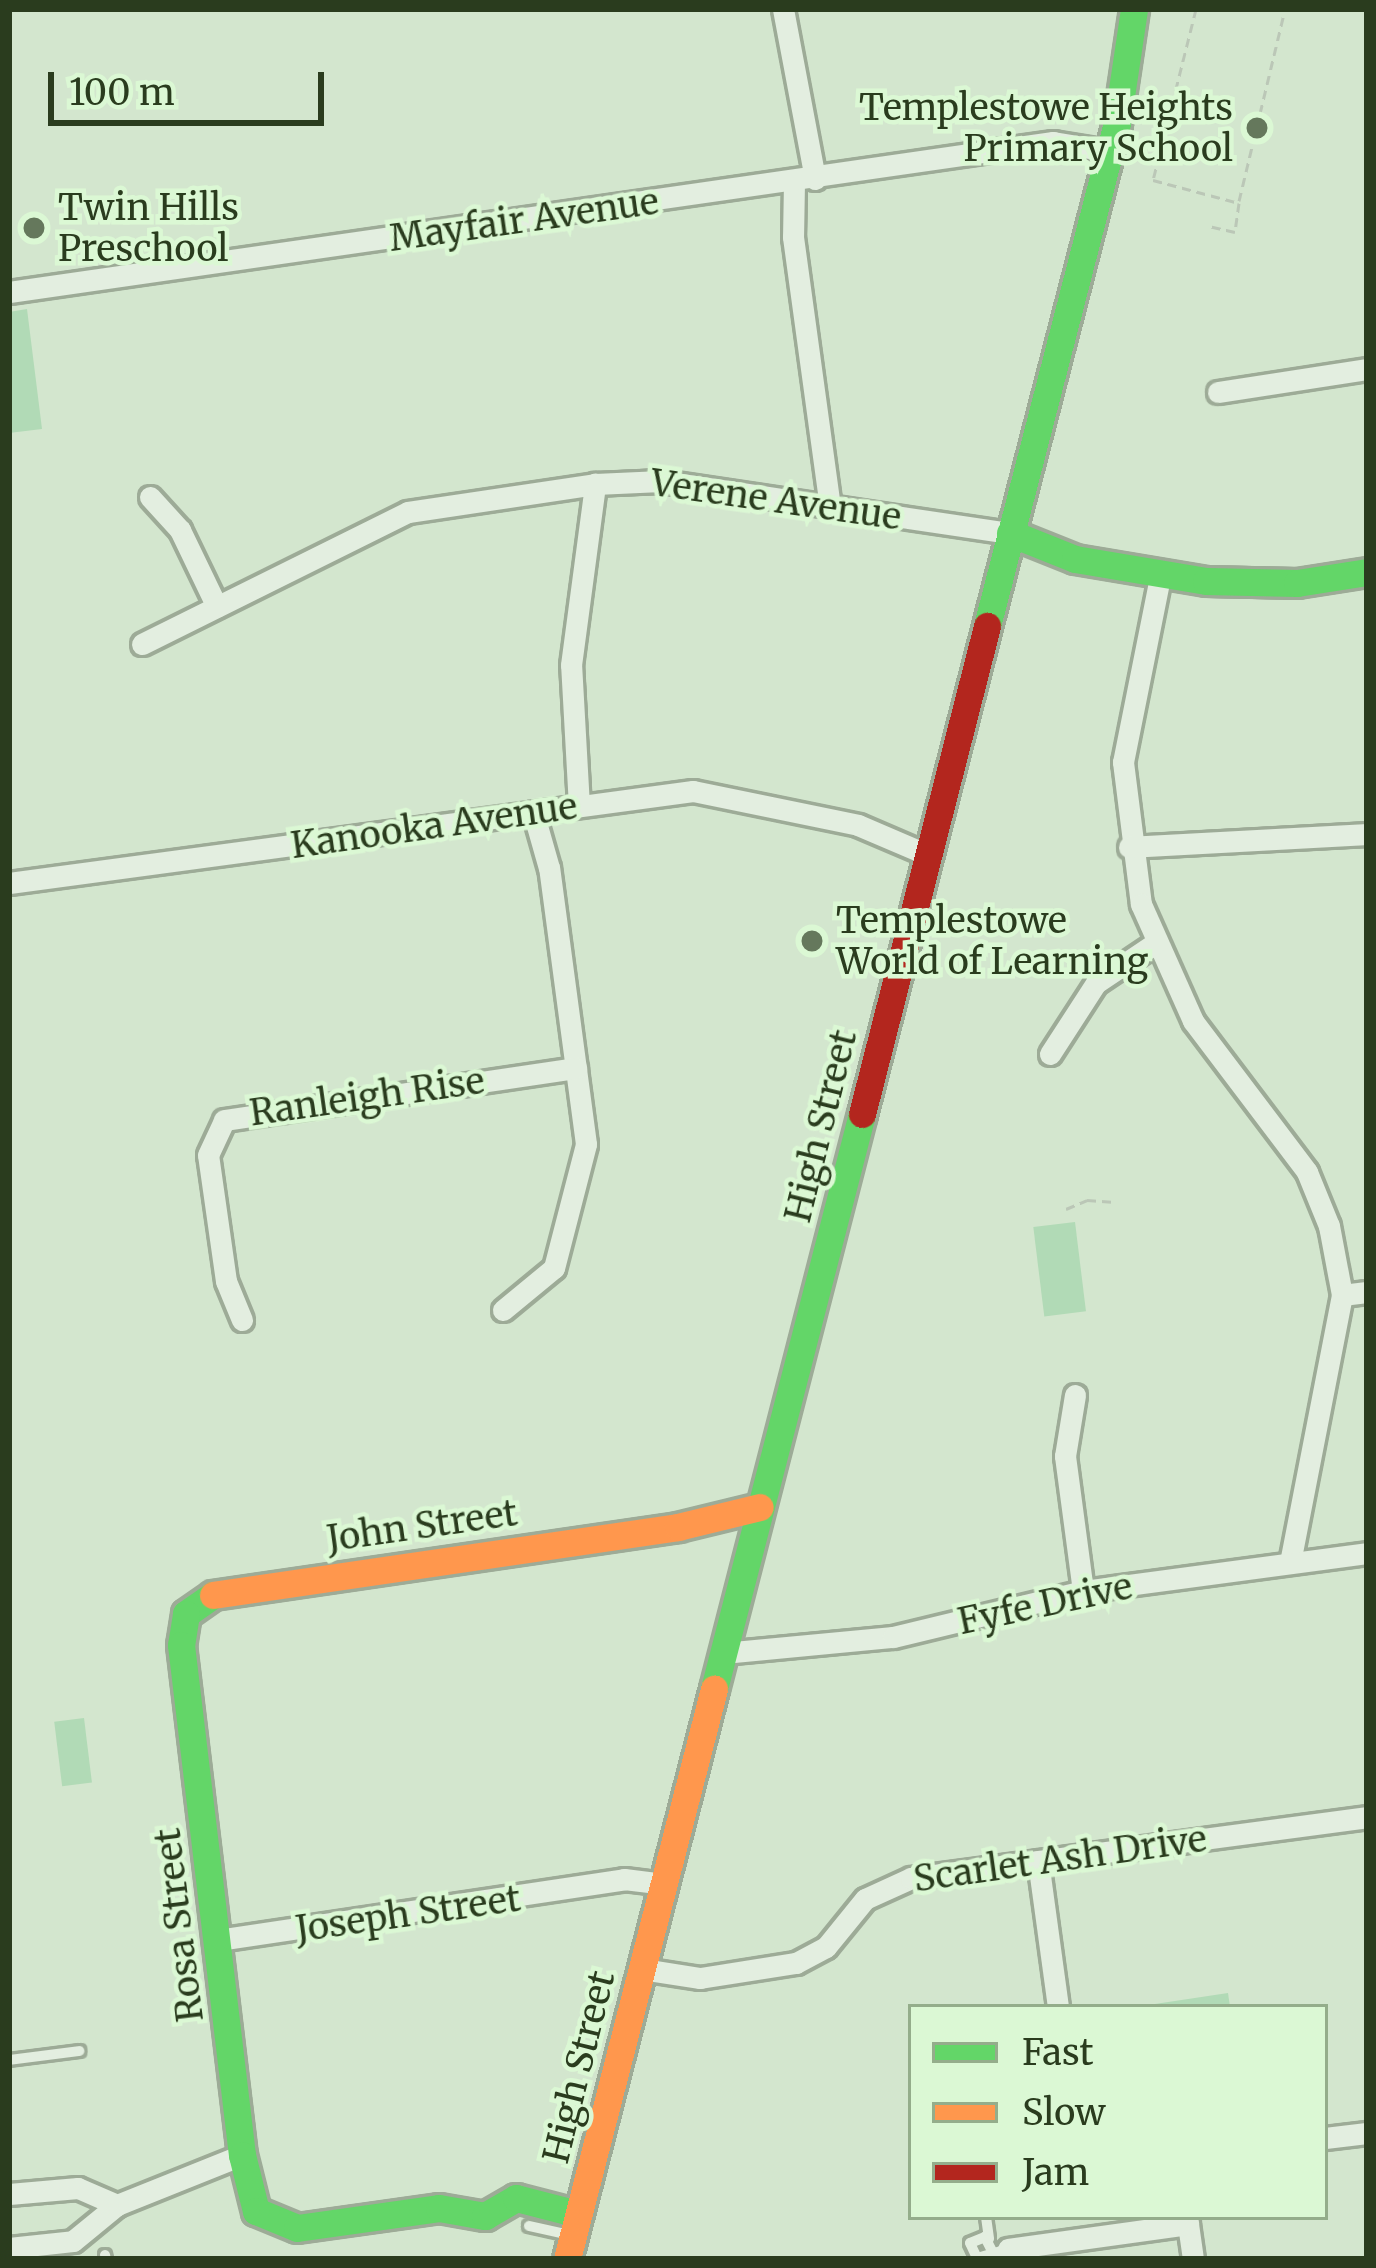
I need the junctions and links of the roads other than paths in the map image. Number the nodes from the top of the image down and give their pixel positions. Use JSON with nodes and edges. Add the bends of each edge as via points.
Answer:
{"nodes":[{"id":1,"x":783,"y":9,"type":"edge"},
{"id":2,"x":1134,"y":9,"type":"edge"},
{"id":3,"x":1107,"y":158,"type":"junction"},
{"id":4,"x":796,"y":182,"type":"junction"},
{"id":5,"x":9,"y":292,"type":"edge"},
{"id":6,"x":1367,"y":369,"type":"edge"},
{"id":7,"x":1218,"y":392,"type":"dead end"},
{"id":8,"x":595,"y":484,"type":"junction"},
{"id":9,"x":150,"y":497,"type":"dead end"},
{"id":10,"x":820,"y":506,"type":"junction"},
{"id":11,"x":1010,"y":533,"type":"junction"},
{"id":12,"x":1161,"y":572,"type":"junction"},
{"id":13,"x":1367,"y":572,"type":"edge"},
{"id":14,"x":218,"y":607,"type":"junction"},
{"id":15,"x":142,"y":644,"type":"dead end"},
{"id":16,"x":588,"y":805,"type":"junction"},
{"id":17,"x":542,"y":811,"type":"junction"},
{"id":18,"x":1367,"y":834,"type":"edge"},
{"id":19,"x":931,"y":844,"type":"junction"},
{"id":20,"x":1129,"y":847,"type":"junction"},
{"id":21,"x":9,"y":883,"type":"edge"},
{"id":22,"x":1154,"y":944,"type":"junction"},
{"id":23,"x":1050,"y":1054,"type":"dead end"},
{"id":24,"x":576,"y":1068,"type":"junction"},
{"id":25,"x":1367,"y":1292,"type":"edge"},
{"id":26,"x":1342,"y":1295,"type":"junction"},
{"id":27,"x":503,"y":1310,"type":"dead end"},
{"id":28,"x":242,"y":1320,"type":"dead end"},
{"id":29,"x":1075,"y":1395,"type":"dead end"},
{"id":30,"x":757,"y":1520,"type":"junction"},
{"id":31,"x":1367,"y":1553,"type":"edge"},
{"id":32,"x":1290,"y":1563,"type":"junction"},
{"id":33,"x":1083,"y":1591,"type":"junction"},
{"id":34,"x":186,"y":1614,"type":"joint"},
{"id":35,"x":723,"y":1653,"type":"junction"},
{"id":36,"x":1367,"y":1817,"type":"edge"},
{"id":37,"x":1038,"y":1861,"type":"junction"},
{"id":38,"x":662,"y":1893,"type":"junction"},
{"id":39,"x":218,"y":1940,"type":"junction"},
{"id":40,"x":642,"y":1969,"type":"junction"},
{"id":41,"x":1058,"y":2004,"type":"edge"},
{"id":42,"x":79,"y":2051,"type":"dead end"},
{"id":43,"x":9,"y":2060,"type":"edge"},
{"id":44,"x":1367,"y":2133,"type":"edge"},
{"id":45,"x":1328,"y":2138,"type":"edge"},
{"id":46,"x":242,"y":2155,"type":"junction"},
{"id":47,"x":78,"y":2188,"type":"junction"},
{"id":48,"x":9,"y":2194,"type":"edge"},
{"id":49,"x":117,"y":2205,"type":"junction"},
{"id":50,"x":987,"y":2220,"type":"edge"},
{"id":51,"x":1188,"y":2221,"type":"edge"},
{"id":52,"x":529,"y":2226,"type":"dead end"},
{"id":53,"x":87,"y":2229,"type":"junction"},
{"id":54,"x":573,"y":2236,"type":"edge"},
{"id":55,"x":996,"y":2247,"type":"joint"},
{"id":56,"x":9,"y":2248,"type":"edge"},
{"id":57,"x":1193,"y":2259,"type":"edge"}],
"edges":[{"from":1,"to":4,"type":"street","via":[[797,115]]},
{"from":2,"to":3,"type":"main road","name":"High Street"},
{"from":3,"to":4,"type":"street","name":"Mayfair Avenue","via":[[1040,148]]},
{"from":3,"to":11,"type":"main road","name":"High Street"},
{"from":4,"to":5,"type":"street","name":"Mayfair Avenue"},
{"from":4,"to":10,"type":"street","via":[[793,237],[822,452]]},
{"from":6,"to":7,"type":"street"},
{"from":8,"to":10,"type":"street","name":"Verene Avenue","via":[[662,482]]},
{"from":8,"to":14,"type":"street","name":"Verene Avenue","via":[[416,509]]},
{"from":8,"to":16,"type":"street","via":[[571,675]]},
{"from":9,"to":14,"type":"street","via":[[179,530]]},
{"from":10,"to":11,"type":"street","name":"Verene Avenue"},
{"from":11,"to":12,"type":"main road","via":[[1075,559]]},
{"from":11,"to":19,"type":"main road","name":"High Street"},
{"from":12,"to":13,"type":"main road","via":[[1252,585]]},
{"from":12,"to":20,"type":"street","via":[[1126,718]]},
{"from":14,"to":15,"type":"street","name":"Verene Avenue"},
{"from":16,"to":17,"type":"street","name":"Kanooka Avenue"},
{"from":16,"to":19,"type":"street","name":"Kanooka Avenue","via":[[701,791]]},
{"from":17,"to":21,"type":"street","name":"Kanooka Avenue"},
{"from":17,"to":24,"type":"street"},
{"from":18,"to":20,"type":"street"},
{"from":19,"to":30,"type":"main road","name":"High Street"},
{"from":20,"to":22,"type":"street"},
{"from":22,"to":23,"type":"street","via":[[1096,982]]},
{"from":22,"to":26,"type":"street","via":[[1192,1021],[1307,1172],[1329,1226]]},
{"from":24,"to":27,"type":"street","via":[[586,1144],[559,1256],[537,1288]]},
{"from":24,"to":28,"type":"street","name":"Ranleigh Rise","via":[[224,1120],[208,1156],[226,1282]]},
{"from":25,"to":26,"type":"street"},
{"from":26,"to":32,"type":"street"},
{"from":29,"to":33,"type":"street","via":[[1065,1456]]},
{"from":30,"to":34,"type":"main road","name":"John Street","via":[[220,1590]]},
{"from":30,"to":35,"type":"main road","name":"High Street"},
{"from":31,"to":32,"type":"street","name":"Fyfe Drive"},
{"from":32,"to":33,"type":"street","name":"Fyfe Drive"},
{"from":33,"to":35,"type":"street","name":"Fyfe Drive","via":[[893,1636]]},
{"from":34,"to":39,"type":"main road","name":"Rosa Street","via":[[182,1645]]},
{"from":35,"to":38,"type":"main road","name":"High Street"},
{"from":36,"to":37,"type":"street","name":"Scarlet Ash Drive"},
{"from":37,"to":40,"type":"street","name":"Scarlet Ash Drive","via":[[892,1882],[854,1909],[826,1947],[796,1963],[685,1978]]},
{"from":37,"to":41,"type":"street"},
{"from":38,"to":39,"type":"street","name":"Joseph Street","via":[[598,1888]]},
{"from":38,"to":40,"type":"main road","name":"High Street"},
{"from":39,"to":46,"type":"main road","name":"Rosa Street"},
{"from":40,"to":54,"type":"main road","name":"High Street"},
{"from":42,"to":43,"type":"lane"},
{"from":44,"to":45,"type":"street"},
{"from":46,"to":49,"type":"street"},
{"from":46,"to":54,"type":"main road","name":"Rosa Street","via":[[250,2201],[266,2221],[298,2228],[456,2208],[492,2223],[516,2198]]},
{"from":47,"to":48,"type":"street"},
{"from":47,"to":49,"type":"street"},
{"from":47,"to":53,"type":"street"},
{"from":49,"to":53,"type":"street"},
{"from":50,"to":55,"type":"lane"},
{"from":51,"to":55,"type":"street"},
{"from":51,"to":57,"type":"street"},
{"from":52,"to":54,"type":"lane"},
{"from":53,"to":56,"type":"street","via":[[74,2241]]}]}
